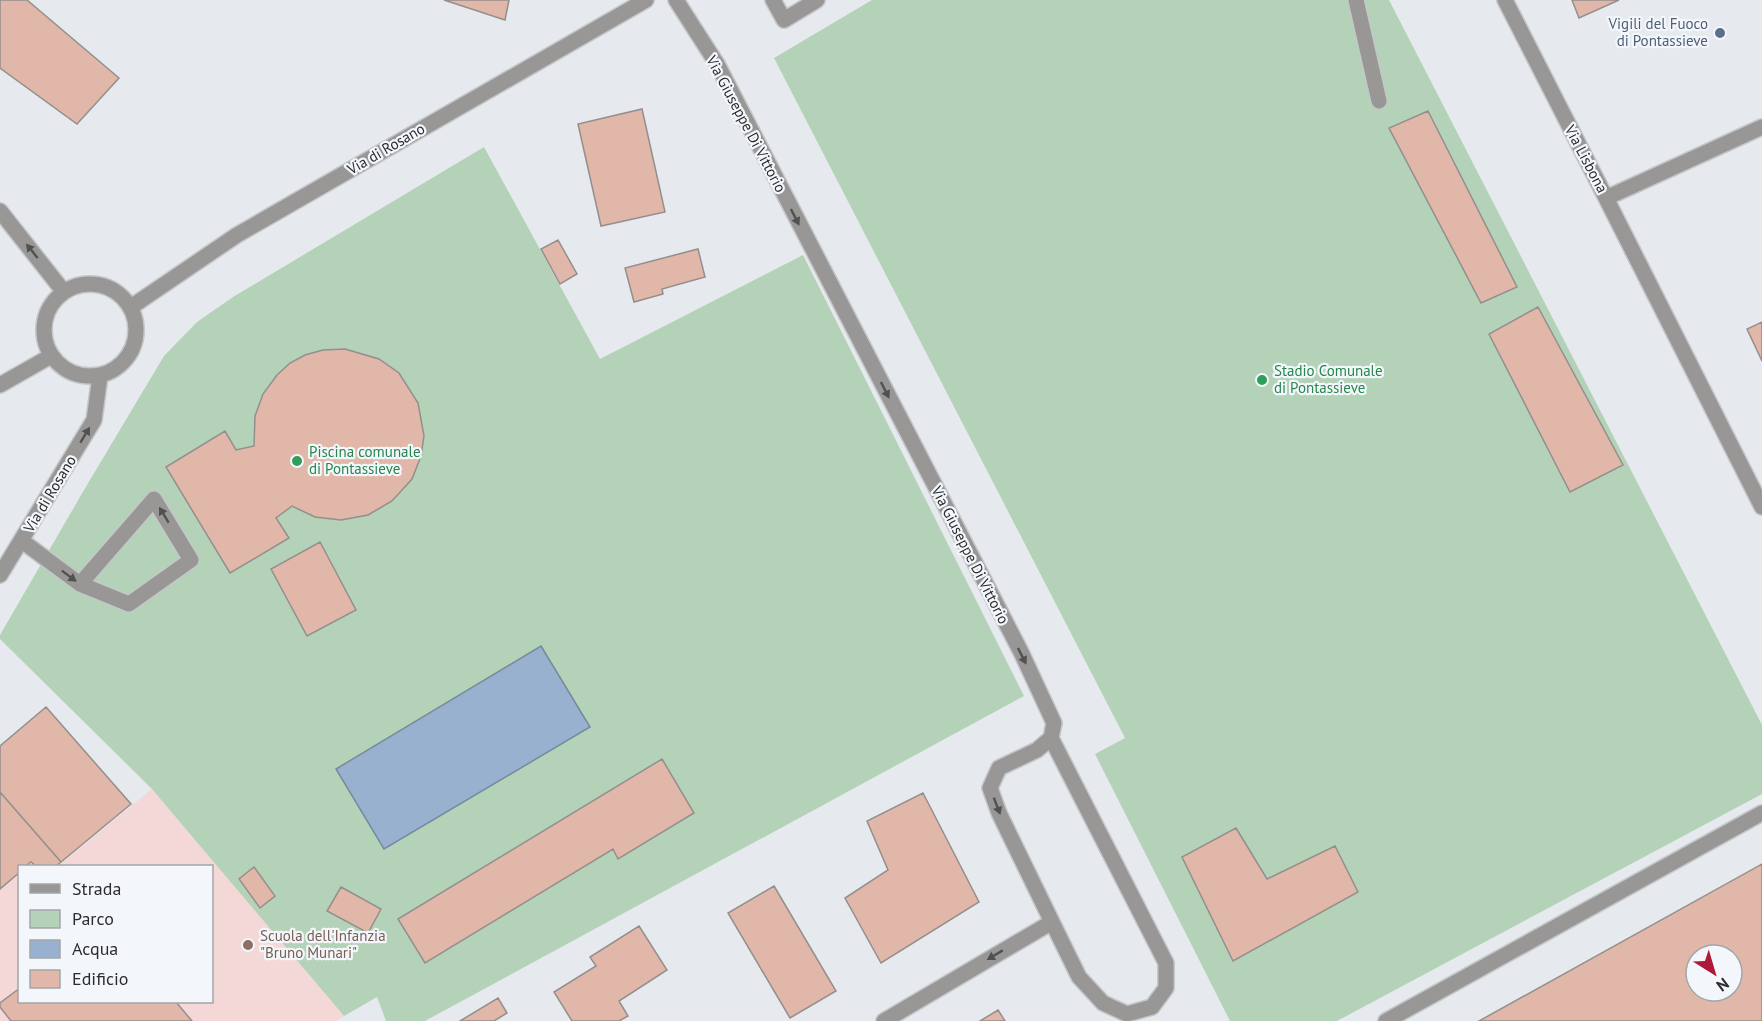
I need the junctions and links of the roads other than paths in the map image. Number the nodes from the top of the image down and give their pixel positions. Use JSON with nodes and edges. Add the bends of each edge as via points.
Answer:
{"nodes":[{"id":1,"x":646,"y":0,"type":"edge"},
{"id":2,"x":676,"y":0,"type":"edge"},
{"id":3,"x":773,"y":0,"type":"edge"},
{"id":4,"x":817,"y":0,"type":"edge"},
{"id":5,"x":1356,"y":0,"type":"edge"},
{"id":6,"x":1505,"y":0,"type":"edge"},
{"id":7,"x":1379,"y":101,"type":"dead end"},
{"id":8,"x":1762,"y":127,"type":"edge"},
{"id":9,"x":1606,"y":198,"type":"junction"},
{"id":10,"x":0,"y":211,"type":"edge"},
{"id":11,"x":64,"y":292,"type":"junction"},
{"id":12,"x":131,"y":307,"type":"junction"},
{"id":13,"x":51,"y":356,"type":"junction"},
{"id":14,"x":100,"y":376,"type":"junction"},
{"id":15,"x":0,"y":385,"type":"edge"},
{"id":16,"x":1762,"y":507,"type":"edge"},
{"id":17,"x":22,"y":541,"type":"junction"},
{"id":18,"x":0,"y":575,"type":"edge"},
{"id":19,"x":80,"y":584,"type":"junction"},
{"id":20,"x":1051,"y":738,"type":"junction"},
{"id":21,"x":1762,"y":813,"type":"edge"},
{"id":22,"x":1052,"y":922,"type":"junction"},
{"id":23,"x":884,"y":1021,"type":"edge"},
{"id":24,"x":1386,"y":1021,"type":"edge"}],
"edges":[{"from":1,"to":12,"type":"street","name":"Via di Rosano","via":[[237,235]]},
{"from":2,"to":20,"type":"street","name":"Via Giuseppe Di Vittorio","one_way":true,"via":[[717,64],[1021,652],[1054,723]]},
{"from":3,"to":4,"type":"street","via":[[784,20]]},
{"from":5,"to":7,"type":"street"},
{"from":6,"to":9,"type":"street","name":"Via Lisbona"},
{"from":8,"to":9,"type":"street","name":"Via Lisbona"},
{"from":9,"to":16,"type":"street"},
{"from":11,"to":10,"type":"street","one_way":true},
{"from":11,"to":12,"type":"street","via":[[78,285],[106,286],[119,293]]},
{"from":11,"to":13,"type":"street","via":[[53,301],[44,324]]},
{"from":12,"to":14,"type":"street","via":[[137,332],[135,344],[122,365]]},
{"from":13,"to":14,"type":"street","via":[[78,375]]},
{"from":13,"to":15,"type":"street"},
{"from":17,"to":14,"type":"street","name":"Via di Rosano","one_way":true,"via":[[94,420]]},
{"from":17,"to":18,"type":"street","name":"Via di Rosano"},
{"from":17,"to":19,"type":"street","one_way":true},
{"from":19,"to":19,"type":"street","one_way":true,"via":[[129,604],[191,560],[154,499]]},
{"from":20,"to":22,"type":"street","one_way":true,"via":[[1037,750],[999,768],[990,788]]},
{"from":20,"to":22,"type":"street","via":[[1166,963],[1166,988],[1152,1007],[1127,1014],[1103,1003],[1079,977]]},
{"from":21,"to":24,"type":"street"},
{"from":22,"to":23,"type":"street","one_way":true}]}
